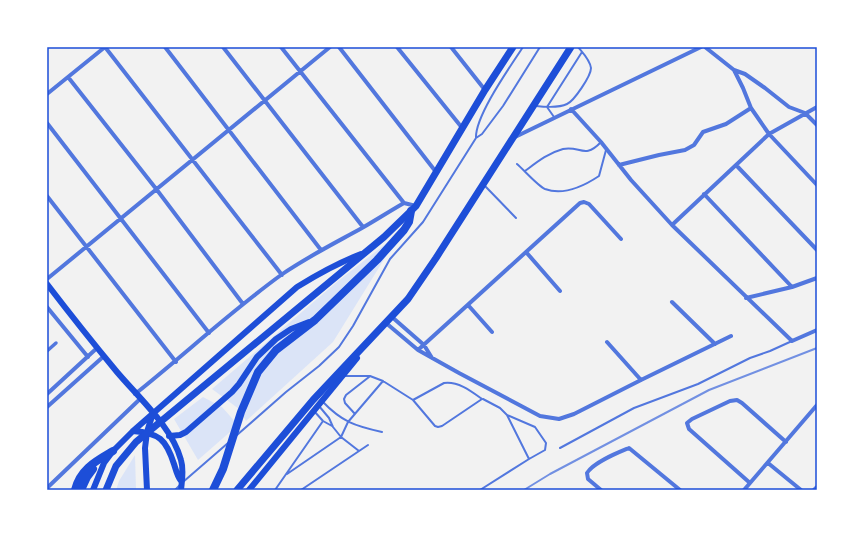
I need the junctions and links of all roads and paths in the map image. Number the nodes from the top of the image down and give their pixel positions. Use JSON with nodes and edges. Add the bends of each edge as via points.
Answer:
{"nodes":[{"id":1,"x":105,"y":47,"type":"edge"},
{"id":2,"x":165,"y":47,"type":"edge"},
{"id":3,"x":223,"y":47,"type":"edge"},
{"id":4,"x":281,"y":47,"type":"edge"},
{"id":5,"x":330,"y":47,"type":"edge"},
{"id":6,"x":339,"y":47,"type":"edge"},
{"id":7,"x":397,"y":47,"type":"edge"},
{"id":8,"x":451,"y":47,"type":"edge"},
{"id":9,"x":523,"y":47,"type":"edge"},
{"id":10,"x":540,"y":47,"type":"edge"},
{"id":11,"x":571,"y":47,"type":"edge"},
{"id":12,"x":578,"y":47,"type":"edge"},
{"id":13,"x":700,"y":47,"type":"edge"},
{"id":14,"x":704,"y":47,"type":"edge"},
{"id":15,"x":511,"y":48,"type":"edge"},
{"id":16,"x":582,"y":52,"type":"junction"},
{"id":17,"x":734,"y":70,"type":"junction"},
{"id":18,"x":300,"y":72,"type":"junction"},
{"id":19,"x":68,"y":77,"type":"junction"},
{"id":20,"x":485,"y":90,"type":"junction"},
{"id":21,"x":47,"y":94,"type":"edge"},
{"id":22,"x":265,"y":101,"type":"junction"},
{"id":23,"x":533,"y":106,"type":"junction"},
{"id":24,"x":547,"y":107,"type":"junction"},
{"id":25,"x":817,"y":107,"type":"edge"},
{"id":26,"x":751,"y":108,"type":"junction"},
{"id":27,"x":571,"y":109,"type":"junction"},
{"id":28,"x":805,"y":113,"type":"junction"},
{"id":29,"x":554,"y":117,"type":"junction"},
{"id":30,"x":47,"y":123,"type":"edge"},
{"id":31,"x":817,"y":126,"type":"edge"},
{"id":32,"x":463,"y":129,"type":"junction"},
{"id":33,"x":229,"y":130,"type":"junction"},
{"id":34,"x":769,"y":134,"type":"junction"},
{"id":35,"x":476,"y":138,"type":"junction"},
{"id":36,"x":511,"y":139,"type":"junction"},
{"id":37,"x":601,"y":142,"type":"junction"},
{"id":38,"x":606,"y":149,"type":"junction"},
{"id":39,"x":193,"y":160,"type":"junction"},
{"id":40,"x":517,"y":164,"type":"dead end"},
{"id":41,"x":619,"y":165,"type":"junction"},
{"id":42,"x":736,"y":165,"type":"junction"},
{"id":43,"x":524,"y":171,"type":"junction"},
{"id":44,"x":436,"y":172,"type":"junction"},
{"id":45,"x":483,"y":183,"type":"junction"},
{"id":46,"x":817,"y":185,"type":"edge"},
{"id":47,"x":157,"y":190,"type":"junction"},
{"id":48,"x":704,"y":194,"type":"junction"},
{"id":49,"x":47,"y":196,"type":"edge"},
{"id":50,"x":404,"y":203,"type":"junction"},
{"id":51,"x":414,"y":209,"type":"junction"},
{"id":52,"x":516,"y":218,"type":"dead end"},
{"id":53,"x":121,"y":219,"type":"junction"},
{"id":54,"x":672,"y":225,"type":"junction"},
{"id":55,"x":363,"y":227,"type":"junction"},
{"id":56,"x":622,"y":239,"type":"dead end"},
{"id":57,"x":87,"y":248,"type":"junction"},
{"id":58,"x":321,"y":250,"type":"junction"},
{"id":59,"x":817,"y":250,"type":"edge"},
{"id":60,"x":526,"y":252,"type":"junction"},
{"id":61,"x":361,"y":254,"type":"junction"},
{"id":62,"x":282,"y":275,"type":"junction"},
{"id":63,"x":817,"y":278,"type":"edge"},
{"id":64,"x":47,"y":279,"type":"edge"},
{"id":65,"x":47,"y":284,"type":"edge"},
{"id":66,"x":792,"y":287,"type":"junction"},
{"id":67,"x":560,"y":291,"type":"dead end"},
{"id":68,"x":746,"y":298,"type":"junction"},
{"id":69,"x":672,"y":302,"type":"dead end"},
{"id":70,"x":243,"y":304,"type":"junction"},
{"id":71,"x":468,"y":304,"type":"junction"},
{"id":72,"x":47,"y":307,"type":"edge"},
{"id":73,"x":392,"y":317,"type":"junction"},
{"id":74,"x":314,"y":320,"type":"junction"},
{"id":75,"x":386,"y":323,"type":"junction"},
{"id":76,"x":817,"y":330,"type":"edge"},
{"id":77,"x":492,"y":332,"type":"dead end"},
{"id":78,"x":209,"y":333,"type":"junction"},
{"id":79,"x":375,"y":335,"type":"junction"},
{"id":80,"x":731,"y":336,"type":"dead end"},
{"id":81,"x":792,"y":341,"type":"junction"},
{"id":82,"x":608,"y":342,"type":"dead end"},
{"id":83,"x":56,"y":343,"type":"dead end"},
{"id":84,"x":715,"y":344,"type":"junction"},
{"id":85,"x":424,"y":345,"type":"junction"},
{"id":86,"x":97,"y":348,"type":"junction"},
{"id":87,"x":418,"y":350,"type":"junction"},
{"id":88,"x":47,"y":351,"type":"edge"},
{"id":89,"x":104,"y":356,"type":"junction"},
{"id":90,"x":88,"y":357,"type":"junction"},
{"id":91,"x":432,"y":358,"type":"junction"},
{"id":92,"x":176,"y":362,"type":"junction"},
{"id":93,"x":342,"y":376,"type":"junction"},
{"id":94,"x":370,"y":376,"type":"junction"},
{"id":95,"x":641,"y":380,"type":"junction"},
{"id":96,"x":383,"y":381,"type":"junction"},
{"id":97,"x":48,"y":392,"type":"edge"},
{"id":98,"x":138,"y":397,"type":"junction"},
{"id":99,"x":482,"y":399,"type":"junction"},
{"id":100,"x":413,"y":400,"type":"junction"},
{"id":101,"x":320,"y":403,"type":"junction"},
{"id":102,"x":817,"y":405,"type":"edge"},
{"id":103,"x":47,"y":407,"type":"edge"},
{"id":104,"x":314,"y":411,"type":"junction"},
{"id":105,"x":153,"y":413,"type":"junction"},
{"id":106,"x":355,"y":414,"type":"junction"},
{"id":107,"x":507,"y":415,"type":"junction"},
{"id":108,"x":323,"y":421,"type":"junction"},
{"id":109,"x":348,"y":422,"type":"junction"},
{"id":110,"x":333,"y":427,"type":"junction"},
{"id":111,"x":133,"y":431,"type":"junction"},
{"id":112,"x":147,"y":432,"type":"junction"},
{"id":113,"x":382,"y":432,"type":"dead end"},
{"id":114,"x":169,"y":436,"type":"junction"},
{"id":115,"x":340,"y":437,"type":"junction"},
{"id":116,"x":786,"y":442,"type":"junction"},
{"id":117,"x":368,"y":445,"type":"dead end"},
{"id":118,"x":560,"y":448,"type":"dead end"},
{"id":119,"x":113,"y":451,"type":"junction"},
{"id":120,"x":358,"y":451,"type":"junction"},
{"id":121,"x":529,"y":459,"type":"junction"},
{"id":122,"x":768,"y":463,"type":"junction"},
{"id":123,"x":287,"y":474,"type":"junction"},
{"id":124,"x":750,"y":483,"type":"junction"},
{"id":125,"x":181,"y":485,"type":"edge"},
{"id":126,"x":817,"y":486,"type":"edge"},
{"id":127,"x":47,"y":488,"type":"edge"},
{"id":128,"x":75,"y":490,"type":"edge"},
{"id":129,"x":81,"y":490,"type":"edge"},
{"id":130,"x":93,"y":490,"type":"edge"},
{"id":131,"x":106,"y":490,"type":"edge"},
{"id":132,"x":147,"y":490,"type":"edge"},
{"id":133,"x":175,"y":490,"type":"edge"},
{"id":134,"x":213,"y":490,"type":"edge"},
{"id":135,"x":238,"y":490,"type":"edge"},
{"id":136,"x":250,"y":490,"type":"edge"},
{"id":137,"x":275,"y":490,"type":"edge"},
{"id":138,"x":301,"y":490,"type":"edge"},
{"id":139,"x":480,"y":490,"type":"edge"},
{"id":140,"x":601,"y":490,"type":"edge"},
{"id":141,"x":680,"y":490,"type":"edge"},
{"id":142,"x":744,"y":490,"type":"edge"},
{"id":143,"x":801,"y":490,"type":"edge"},
{"id":144,"x":814,"y":490,"type":"edge"}],
"edges":[{"from":1,"to":19,"type":"street"},
{"from":1,"to":39,"type":"street"},
{"from":2,"to":33,"type":"street"},
{"from":3,"to":22,"type":"street"},
{"from":4,"to":18,"type":"street"},
{"from":5,"to":18,"type":"street"},
{"from":6,"to":44,"type":"street"},
{"from":7,"to":32,"type":"street"},
{"from":8,"to":20,"type":"street"},
{"from":9,"to":35,"type":"lane","via":[[490,100],[476,131]]},
{"from":10,"to":35,"type":"lane","via":[[503,106],[482,134]]},
{"from":11,"to":23,"type":"highway"},
{"from":12,"to":16,"type":"lane"},
{"from":13,"to":27,"type":"street"},
{"from":14,"to":17,"type":"street"},
{"from":15,"to":20,"type":"highway"},
{"from":16,"to":24,"type":"lane"},
{"from":16,"to":24,"type":"lane","via":[[589,61],[590,74],[572,102]]},
{"from":17,"to":26,"type":"street"},
{"from":17,"to":28,"type":"street","via":[[745,74],[789,107]]},
{"from":18,"to":22,"type":"street"},
{"from":18,"to":50,"type":"street"},
{"from":19,"to":21,"type":"street"},
{"from":19,"to":47,"type":"street"},
{"from":20,"to":32,"type":"highway"},
{"from":22,"to":33,"type":"street"},
{"from":22,"to":55,"type":"street"},
{"from":23,"to":24,"type":"lane"},
{"from":23,"to":36,"type":"highway"},
{"from":24,"to":29,"type":"lane"},
{"from":25,"to":28,"type":"street"},
{"from":26,"to":34,"type":"street"},
{"from":26,"to":41,"type":"street","via":[[726,124],[703,132],[694,145],[685,150]]},
{"from":27,"to":29,"type":"street"},
{"from":27,"to":37,"type":"street"},
{"from":28,"to":31,"type":"street"},
{"from":28,"to":34,"type":"street"},
{"from":29,"to":36,"type":"street"},
{"from":30,"to":53,"type":"street"},
{"from":32,"to":44,"type":"highway"},
{"from":33,"to":39,"type":"street"},
{"from":33,"to":58,"type":"street"},
{"from":34,"to":42,"type":"street"},
{"from":34,"to":46,"type":"street"},
{"from":35,"to":125,"type":"lane","via":[[423,222],[390,259],[339,347]]},
{"from":36,"to":45,"type":"highway"},
{"from":37,"to":38,"type":"street"},
{"from":37,"to":43,"type":"lane","via":[[594,150],[565,148],[548,154]]},
{"from":38,"to":41,"type":"street"},
{"from":38,"to":43,"type":"lane","via":[[599,176],[572,190],[545,189]]},
{"from":39,"to":47,"type":"street"},
{"from":39,"to":62,"type":"street"},
{"from":40,"to":43,"type":"lane"},
{"from":41,"to":54,"type":"street"},
{"from":42,"to":48,"type":"street"},
{"from":42,"to":59,"type":"street"},
{"from":44,"to":51,"type":"highway"},
{"from":45,"to":52,"type":"lane"},
{"from":45,"to":73,"type":"highway","via":[[436,258],[408,299]]},
{"from":47,"to":53,"type":"street"},
{"from":47,"to":70,"type":"street"},
{"from":48,"to":54,"type":"street"},
{"from":48,"to":66,"type":"street"},
{"from":49,"to":57,"type":"street"},
{"from":50,"to":51,"type":"street"},
{"from":50,"to":55,"type":"street"},
{"from":51,"to":61,"type":"highway"},
{"from":51,"to":74,"type":"highway","via":[[404,230],[377,260]]},
{"from":53,"to":57,"type":"street"},
{"from":53,"to":78,"type":"street"},
{"from":54,"to":68,"type":"street"},
{"from":55,"to":58,"type":"street"},
{"from":56,"to":60,"type":"street","via":[[589,204],[584,202]]},
{"from":57,"to":64,"type":"street"},
{"from":57,"to":92,"type":"street"},
{"from":58,"to":62,"type":"street"},
{"from":60,"to":67,"type":"street"},
{"from":60,"to":71,"type":"street"},
{"from":61,"to":105,"type":"main road","via":[[316,275],[298,287]]},
{"from":61,"to":131,"type":"highway","via":[[136,442],[116,466]]},
{"from":62,"to":70,"type":"street"},
{"from":63,"to":66,"type":"street"},
{"from":65,"to":86,"type":"main road"},
{"from":66,"to":68,"type":"street"},
{"from":68,"to":81,"type":"street"},
{"from":69,"to":84,"type":"street"},
{"from":70,"to":78,"type":"street"},
{"from":71,"to":77,"type":"street"},
{"from":71,"to":85,"type":"street"},
{"from":72,"to":90,"type":"street"},
{"from":73,"to":75,"type":"highway"},
{"from":73,"to":85,"type":"street"},
{"from":74,"to":114,"type":"main road","via":[[291,329],[276,339],[257,357],[232,392],[186,432]]},
{"from":74,"to":134,"type":"highway","via":[[276,350],[258,372]]},
{"from":75,"to":79,"type":"highway"},
{"from":75,"to":87,"type":"street"},
{"from":76,"to":81,"type":"street"},
{"from":78,"to":92,"type":"street"},
{"from":79,"to":93,"type":"main road"},
{"from":79,"to":135,"type":"highway","via":[[313,400]]},
{"from":80,"to":84,"type":"street"},
{"from":81,"to":118,"type":"lane","via":[[750,358],[698,384],[634,408]]},
{"from":82,"to":95,"type":"street"},
{"from":83,"to":88,"type":"street"},
{"from":84,"to":95,"type":"street"},
{"from":85,"to":87,"type":"street"},
{"from":85,"to":91,"type":"street"},
{"from":86,"to":89,"type":"main road"},
{"from":86,"to":90,"type":"street"},
{"from":87,"to":91,"type":"street"},
{"from":89,"to":98,"type":"main road"},
{"from":89,"to":103,"type":"street"},
{"from":90,"to":97,"type":"street"},
{"from":91,"to":95,"type":"street","via":[[540,416],[559,419]]},
{"from":92,"to":98,"type":"street"},
{"from":93,"to":94,"type":"lane"},
{"from":93,"to":101,"type":"main road"},
{"from":94,"to":96,"type":"lane"},
{"from":94,"to":106,"type":"lane","via":[[344,399],[345,404]]},
{"from":96,"to":100,"type":"lane"},
{"from":96,"to":106,"type":"lane"},
{"from":98,"to":105,"type":"main road"},
{"from":98,"to":127,"type":"street"},
{"from":99,"to":100,"type":"lane","via":[[468,389],[449,382]]},
{"from":99,"to":100,"type":"lane","via":[[438,427]]},
{"from":99,"to":107,"type":"lane","via":[[500,408]]},
{"from":101,"to":104,"type":"main road"},
{"from":101,"to":109,"type":"lane"},
{"from":101,"to":110,"type":"lane"},
{"from":102,"to":116,"type":"street"},
{"from":104,"to":108,"type":"lane"},
{"from":104,"to":136,"type":"main road"},
{"from":105,"to":111,"type":"main road"},
{"from":105,"to":112,"type":"main road"},
{"from":105,"to":114,"type":"main road"},
{"from":106,"to":109,"type":"lane"},
{"from":107,"to":121,"type":"lane"},
{"from":107,"to":121,"type":"lane","via":[[535,427],[546,443],[545,450]]},
{"from":108,"to":110,"type":"lane"},
{"from":108,"to":123,"type":"lane"},
{"from":109,"to":113,"type":"lane","via":[[361,428]]},
{"from":109,"to":115,"type":"lane"},
{"from":110,"to":115,"type":"lane"},
{"from":111,"to":112,"type":"main road"},
{"from":111,"to":119,"type":"main road"},
{"from":112,"to":125,"type":"main road","via":[[162,440],[166,446]]},
{"from":112,"to":132,"type":"main road"},
{"from":114,"to":125,"type":"main road","via":[[181,459]]},
{"from":115,"to":120,"type":"lane"},
{"from":115,"to":123,"type":"lane"},
{"from":116,"to":122,"type":"street"},
{"from":116,"to":124,"type":"street","via":[[737,400],[730,401],[687,423],[689,429]]},
{"from":117,"to":120,"type":"lane"},
{"from":119,"to":128,"type":"highway","via":[[92,463],[82,475]]},
{"from":119,"to":129,"type":"highway","via":[[91,472]]},
{"from":119,"to":130,"type":"main road","via":[[104,463]]},
{"from":120,"to":138,"type":"lane"},
{"from":121,"to":139,"type":"lane"},
{"from":122,"to":124,"type":"street"},
{"from":122,"to":143,"type":"street"},
{"from":123,"to":137,"type":"lane"},
{"from":124,"to":142,"type":"street"},
{"from":125,"to":133,"type":"lane"},
{"from":126,"to":144,"type":"street"},
{"from":140,"to":141,"type":"street","via":[[588,479],[587,473],[590,468],[629,448]]}]}
